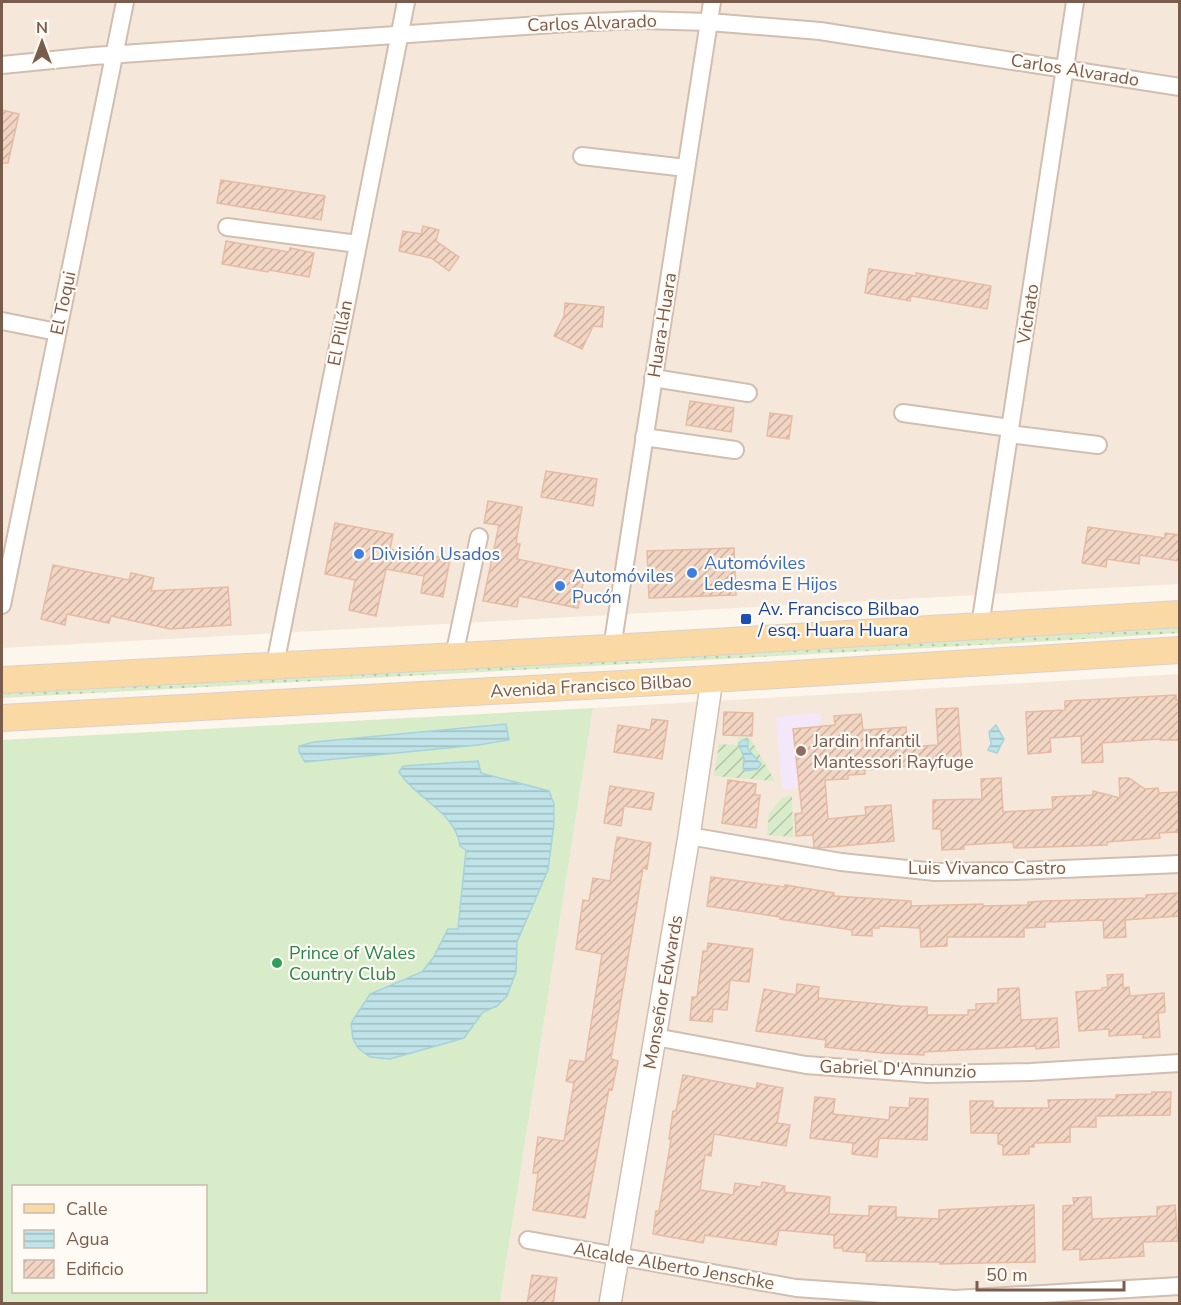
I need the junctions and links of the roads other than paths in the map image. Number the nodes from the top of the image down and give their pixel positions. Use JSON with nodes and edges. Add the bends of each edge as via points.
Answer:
{"nodes":[{"id":1,"x":125,"y":2,"type":"edge"},
{"id":2,"x":406,"y":2,"type":"edge"},
{"id":3,"x":712,"y":2,"type":"edge"},
{"id":4,"x":1076,"y":2,"type":"edge"},
{"id":5,"x":709,"y":22,"type":"junction"},
{"id":6,"x":399,"y":36,"type":"junction"},
{"id":7,"x":114,"y":55,"type":"junction"},
{"id":8,"x":2,"y":65,"type":"edge"},
{"id":9,"x":1065,"y":69,"type":"junction"},
{"id":10,"x":1179,"y":87,"type":"edge"},
{"id":11,"x":582,"y":156,"type":"dead end"},
{"id":12,"x":686,"y":168,"type":"junction"},
{"id":13,"x":227,"y":227,"type":"dead end"},
{"id":14,"x":358,"y":244,"type":"junction"},
{"id":15,"x":2,"y":321,"type":"edge"},
{"id":16,"x":57,"y":332,"type":"junction"},
{"id":17,"x":653,"y":378,"type":"junction"},
{"id":18,"x":748,"y":393,"type":"dead end"},
{"id":19,"x":903,"y":413,"type":"dead end"},
{"id":20,"x":1010,"y":431,"type":"junction"},
{"id":21,"x":644,"y":437,"type":"junction"},
{"id":22,"x":1098,"y":445,"type":"dead end"},
{"id":23,"x":735,"y":450,"type":"dead end"},
{"id":24,"x":479,"y":537,"type":"dead end"},
{"id":25,"x":2,"y":605,"type":"edge"},
{"id":26,"x":1179,"y":614,"type":"edge"},
{"id":27,"x":980,"y":626,"type":"junction"},
{"id":28,"x":759,"y":639,"type":"junction"},
{"id":29,"x":612,"y":648,"type":"junction"},
{"id":30,"x":1179,"y":650,"type":"edge"},
{"id":31,"x":454,"y":656,"type":"junction"},
{"id":32,"x":275,"y":666,"type":"junction"},
{"id":33,"x":712,"y":679,"type":"junction"},
{"id":34,"x":2,"y":680,"type":"edge"},
{"id":35,"x":2,"y":717,"type":"edge"},
{"id":36,"x":689,"y":836,"type":"junction"},
{"id":37,"x":1179,"y":864,"type":"edge"},
{"id":38,"x":655,"y":1037,"type":"junction"},
{"id":39,"x":1179,"y":1063,"type":"edge"},
{"id":40,"x":528,"y":1240,"type":"dead end"},
{"id":41,"x":618,"y":1257,"type":"junction"},
{"id":42,"x":1179,"y":1286,"type":"edge"},
{"id":43,"x":794,"y":1296,"type":"edge"},
{"id":44,"x":1116,"y":1296,"type":"edge"},
{"id":45,"x":955,"y":1301,"type":"edge"},
{"id":46,"x":610,"y":1304,"type":"edge"}],
"edges":[{"from":1,"to":7,"type":"street","name":"El Toqui"},
{"from":2,"to":6,"type":"street","name":"El Pillán"},
{"from":3,"to":5,"type":"street","name":"Huara-Huara"},
{"from":4,"to":9,"type":"street","name":"Vichato"},
{"from":5,"to":6,"type":"street","name":"Carlos Alvarado","via":[[630,20]]},
{"from":5,"to":9,"type":"street","name":"Carlos Alvarado","via":[[820,31]]},
{"from":5,"to":12,"type":"street","name":"Huara-Huara"},
{"from":6,"to":7,"type":"street","name":"Carlos Alvarado"},
{"from":6,"to":14,"type":"street","name":"El Pillán"},
{"from":7,"to":8,"type":"street","name":"Carlos Alvarado"},
{"from":7,"to":16,"type":"street","name":"El Toqui"},
{"from":9,"to":10,"type":"street","name":"Carlos Alvarado"},
{"from":9,"to":20,"type":"street","name":"Vichato"},
{"from":11,"to":12,"type":"street"},
{"from":12,"to":17,"type":"street","name":"Huara-Huara"},
{"from":13,"to":14,"type":"street"},
{"from":14,"to":32,"type":"street","name":"El Pillán"},
{"from":15,"to":16,"type":"street"},
{"from":16,"to":25,"type":"street","name":"El Toqui"},
{"from":17,"to":18,"type":"street"},
{"from":17,"to":21,"type":"street","name":"Huara-Huara"},
{"from":19,"to":20,"type":"street"},
{"from":20,"to":22,"type":"street"},
{"from":20,"to":27,"type":"street","name":"Vichato"},
{"from":21,"to":23,"type":"street"},
{"from":21,"to":29,"type":"street","name":"Huara-Huara"},
{"from":24,"to":31,"type":"street"},
{"from":26,"to":27,"type":"main road","name":"Avenida Francisco Bilbao"},
{"from":27,"to":28,"type":"main road","name":"Avenida Francisco Bilbao"},
{"from":28,"to":29,"type":"main road","name":"Avenida Francisco Bilbao"},
{"from":28,"to":33,"type":"main road","via":[[730,653]]},
{"from":29,"to":31,"type":"main road","name":"Avenida Francisco Bilbao"},
{"from":30,"to":33,"type":"main road","name":"Avenida Francisco Bilbao"},
{"from":31,"to":32,"type":"main road","name":"Avenida Francisco Bilbao"},
{"from":32,"to":34,"type":"main road","name":"Avenida Francisco Bilbao"},
{"from":33,"to":35,"type":"main road","name":"Avenida Francisco Bilbao"},
{"from":33,"to":36,"type":"street","name":"Monseñor Edwards"},
{"from":36,"to":37,"type":"street","name":"Luis Vivanco Castro","via":[[841,862],[935,872]]},
{"from":36,"to":38,"type":"street","name":"Monseñor Edwards"},
{"from":38,"to":39,"type":"street","name":"Gabriel D'Annunzio","via":[[806,1065],[928,1074]]},
{"from":38,"to":41,"type":"street","name":"Monseñor Edwards"},
{"from":40,"to":41,"type":"street","name":"Alcalde Alberto Jenschke"},
{"from":41,"to":43,"type":"street","name":"Alcalde Alberto Jenschke"},
{"from":41,"to":46,"type":"street","name":"Monseñor Edwards"},
{"from":42,"to":44,"type":"street","name":"Alcalde Alberto Jenschke"},
{"from":43,"to":45,"type":"street","name":"Alcalde Alberto Jenschke"},
{"from":44,"to":45,"type":"street","name":"Alcalde Alberto Jenschke"}]}
